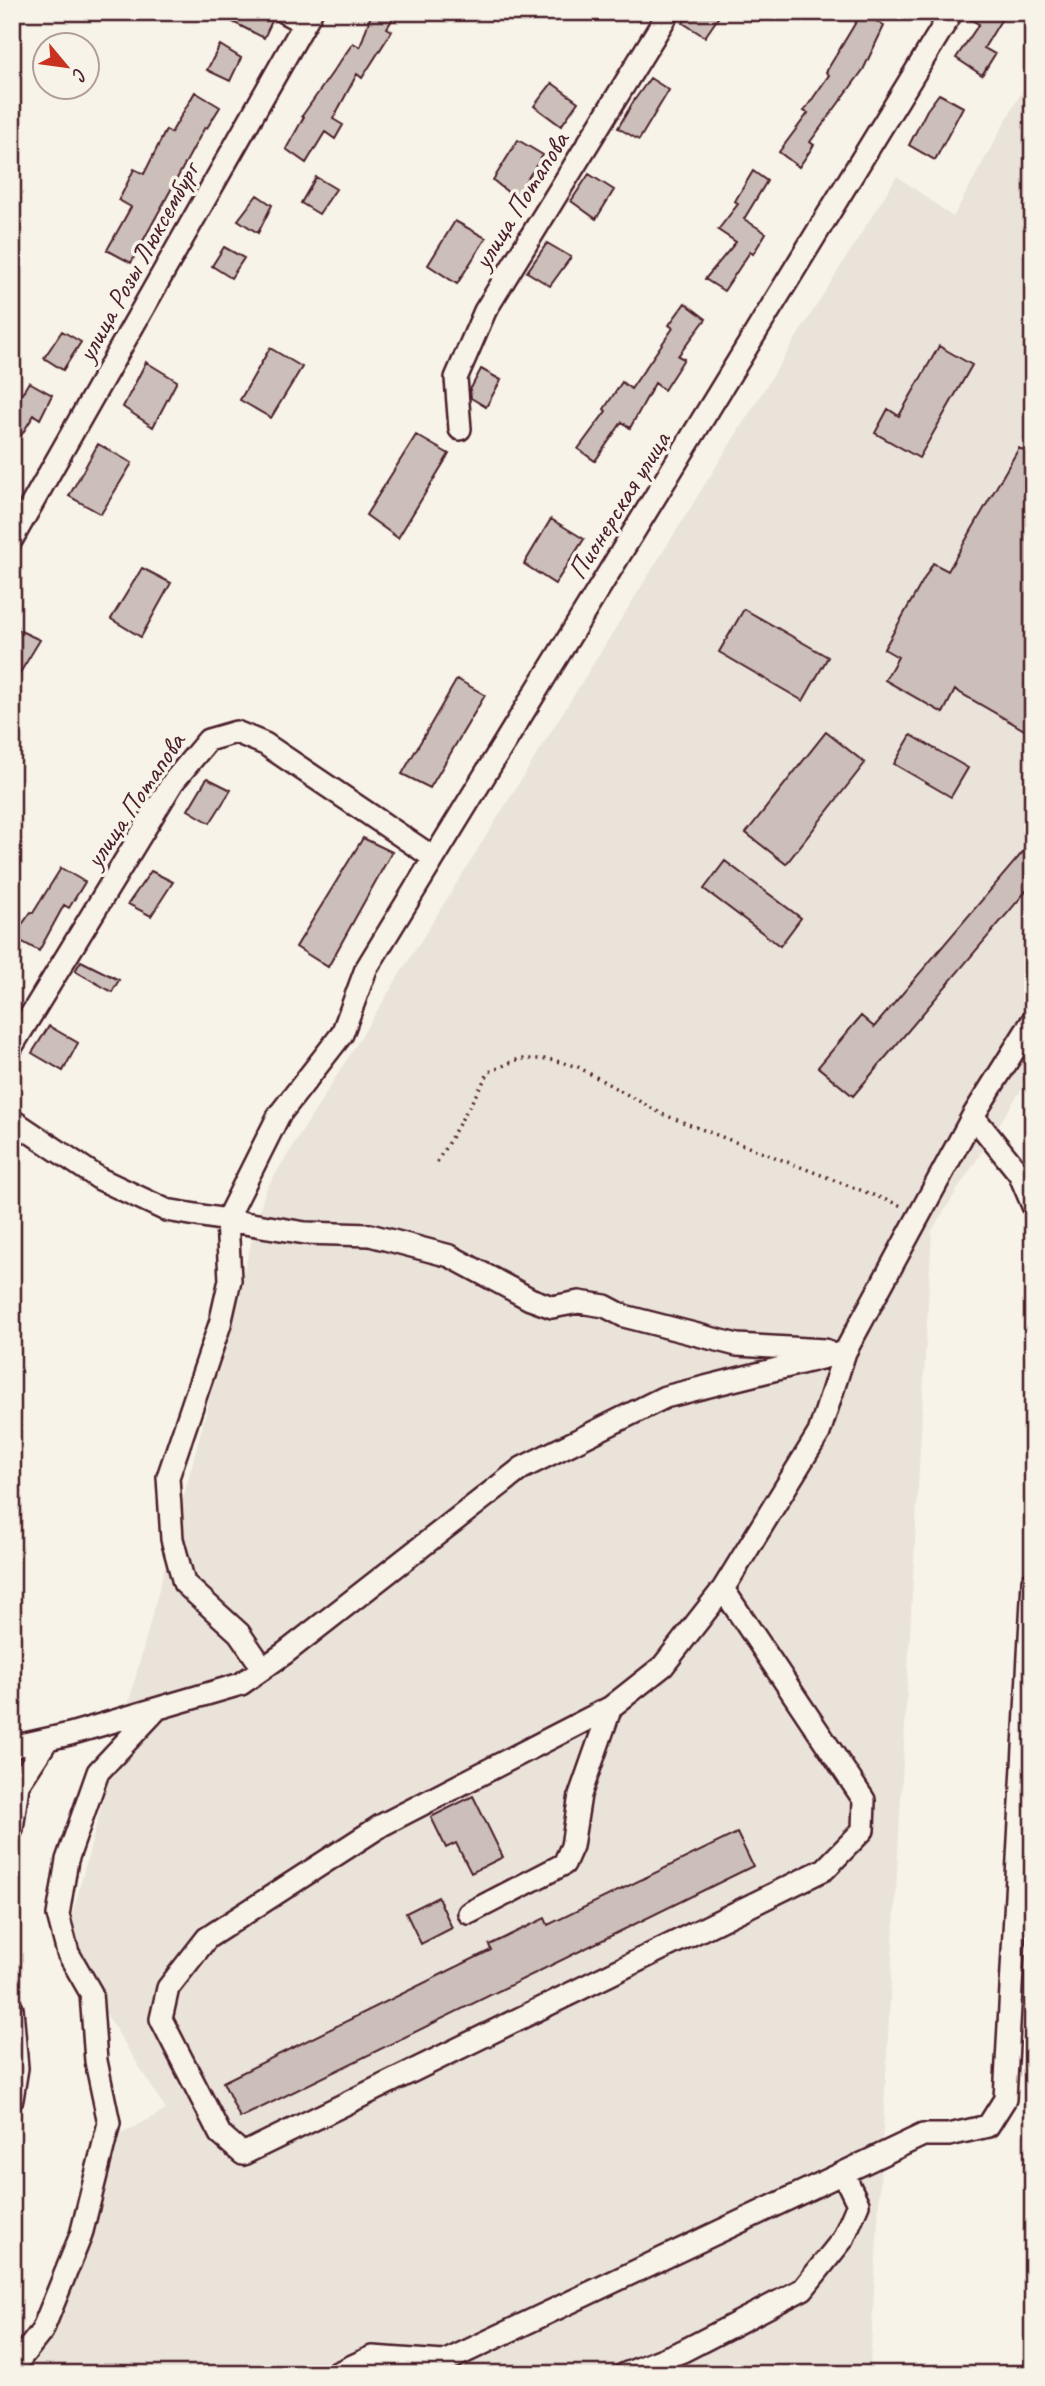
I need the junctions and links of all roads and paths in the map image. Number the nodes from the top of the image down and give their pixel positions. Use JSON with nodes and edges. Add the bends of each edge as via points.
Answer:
{"nodes":[{"id":1,"x":284,"y":12,"type":"edge"},
{"id":2,"x":669,"y":12,"type":"edge"},
{"id":3,"x":953,"y":12,"type":"edge"},
{"id":4,"x":308,"y":18,"type":"edge"},
{"id":5,"x":460,"y":429,"type":"dead end"},
{"id":6,"x":12,"y":539,"type":"edge"},
{"id":7,"x":434,"y":859,"type":"junction"},
{"id":8,"x":1033,"y":1020,"type":"edge"},
{"id":9,"x":12,"y":1046,"type":"edge"},
{"id":10,"x":973,"y":1116,"type":"junction"},
{"id":11,"x":12,"y":1120,"type":"edge"},
{"id":12,"x":437,"y":1162,"type":"dead end"},
{"id":13,"x":1033,"y":1206,"type":"edge"},
{"id":14,"x":920,"y":1213,"type":"junction"},
{"id":15,"x":227,"y":1219,"type":"junction"},
{"id":16,"x":845,"y":1352,"type":"junction"},
{"id":17,"x":1033,"y":1581,"type":"edge"},
{"id":18,"x":723,"y":1589,"type":"junction"},
{"id":19,"x":263,"y":1668,"type":"junction"},
{"id":20,"x":611,"y":1707,"type":"junction"},
{"id":21,"x":158,"y":1708,"type":"junction"},
{"id":22,"x":48,"y":1739,"type":"junction"},
{"id":23,"x":12,"y":1747,"type":"edge"},
{"id":24,"x":12,"y":1829,"type":"edge"},
{"id":25,"x":469,"y":1913,"type":"dead end"},
{"id":26,"x":12,"y":2009,"type":"edge"},
{"id":27,"x":12,"y":2099,"type":"edge"},
{"id":28,"x":843,"y":2173,"type":"junction"},
{"id":29,"x":12,"y":2369,"type":"edge"},
{"id":30,"x":335,"y":2374,"type":"edge"},
{"id":31,"x":625,"y":2374,"type":"edge"}],
"edges":[{"from":1,"to":4,"type":"street"},
{"from":2,"to":5,"type":"street","name":"улица Потапова","via":[[485,311],[456,378]]},
{"from":3,"to":7,"type":"street","name":"Пионерская улица"},
{"from":4,"to":6,"type":"street","name":"улица Розы Люксембург"},
{"from":7,"to":9,"type":"street","name":"улица Потапова","via":[[265,744],[236,732],[208,740],[173,782]]},
{"from":7,"to":15,"type":"street","name":"Пионерская улица","via":[[366,969],[342,1034],[279,1115]]},
{"from":8,"to":10,"type":"street"},
{"from":10,"to":13,"type":"street","via":[[1019,1173]]},
{"from":10,"to":14,"type":"street"},
{"from":11,"to":15,"type":"street","via":[[100,1179],[166,1210]]},
{"from":12,"to":14,"type":"path","via":[[489,1072],[519,1059],[549,1059],[578,1067],[662,1114]]},
{"from":14,"to":16,"type":"street"},
{"from":15,"to":16,"type":"street","via":[[305,1233],[370,1235],[450,1256],[552,1307],[579,1302],[605,1306],[624,1317],[737,1345]]},
{"from":15,"to":19,"type":"street","via":[[230,1280],[220,1324],[168,1476],[172,1539],[184,1583],[239,1633]]},
{"from":16,"to":18,"type":"street","via":[[819,1433]]},
{"from":16,"to":19,"type":"street","via":[[665,1397],[522,1468]]},
{"from":17,"to":28,"type":"street","via":[[1005,2099],[988,2126],[923,2136]]},
{"from":18,"to":20,"type":"street","via":[[663,1666]]},
{"from":18,"to":20,"type":"street","via":[[864,1800],[863,1830],[825,1869],[243,2154],[220,2134],[161,2019],[168,1988],[207,1938],[382,1825]]},
{"from":19,"to":21,"type":"street","via":[[241,1684]]},
{"from":20,"to":25,"type":"street","via":[[580,1795],[572,1846],[564,1864]]},
{"from":21,"to":22,"type":"street"},
{"from":21,"to":29,"type":"street","via":[[98,1772],[67,1860],[58,1916],[68,1953],[91,1993],[96,2061],[108,2123],[80,2235],[42,2331]]},
{"from":22,"to":23,"type":"street"},
{"from":22,"to":24,"type":"street","via":[[18,1785]]},
{"from":26,"to":27,"type":"street","via":[[17,2068]]},
{"from":28,"to":30,"type":"street","via":[[444,2362],[372,2357]]},
{"from":28,"to":31,"type":"street","via":[[858,2204],[843,2239],[803,2289],[683,2351]]}]}
